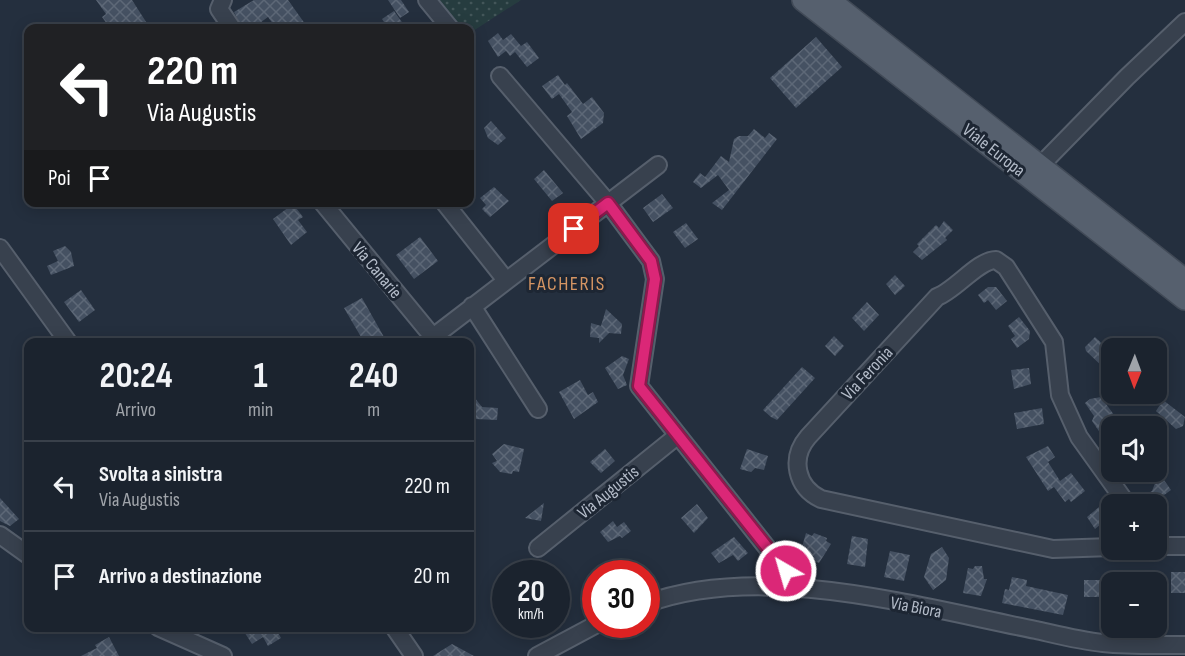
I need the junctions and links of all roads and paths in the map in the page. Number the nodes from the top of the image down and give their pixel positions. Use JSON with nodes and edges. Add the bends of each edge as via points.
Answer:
{"nodes":[{"id":1,"x":223,"y":0,"type":"edge"},
{"id":2,"x":427,"y":0,"type":"edge"},
{"id":3,"x":803,"y":0,"type":"edge"},
{"id":4,"x":829,"y":0,"type":"edge"},
{"id":5,"x":1185,"y":22,"type":"edge"},
{"id":6,"x":229,"y":24,"type":"edge"},
{"id":7,"x":447,"y":24,"type":"edge"},
{"id":8,"x":500,"y":76,"type":"dead end"},
{"id":9,"x":658,"y":165,"type":"dead end"},
{"id":10,"x":1040,"y":166,"type":"junction"},
{"id":11,"x":608,"y":203,"type":"junction"},
{"id":12,"x":326,"y":207,"type":"edge"},
{"id":13,"x":448,"y":207,"type":"edge"},
{"id":14,"x":0,"y":248,"type":"edge"},
{"id":15,"x":505,"y":279,"type":"junction"},
{"id":16,"x":1185,"y":280,"type":"edge"},
{"id":17,"x":1185,"y":299,"type":"edge"},
{"id":18,"x":472,"y":306,"type":"junction"},
{"id":19,"x":66,"y":338,"type":"edge"},
{"id":20,"x":538,"y":409,"type":"dead end"},
{"id":21,"x":677,"y":436,"type":"junction"},
{"id":22,"x":1120,"y":494,"type":"edge"},
{"id":23,"x":24,"y":534,"type":"edge"},
{"id":24,"x":7,"y":540,"type":"edge"},
{"id":25,"x":1167,"y":546,"type":"edge"},
{"id":26,"x":1185,"y":546,"type":"edge"},
{"id":27,"x":1101,"y":547,"type":"edge"},
{"id":28,"x":538,"y":549,"type":"dead end"},
{"id":29,"x":24,"y":552,"type":"edge"},
{"id":30,"x":800,"y":588,"type":"junction"},
{"id":31,"x":660,"y":599,"type":"edge"},
{"id":32,"x":169,"y":632,"type":"edge"},
{"id":33,"x":397,"y":632,"type":"edge"},
{"id":34,"x":582,"y":632,"type":"edge"},
{"id":35,"x":1185,"y":645,"type":"edge"},
{"id":36,"x":223,"y":656,"type":"edge"},
{"id":37,"x":414,"y":656,"type":"edge"},
{"id":38,"x":537,"y":656,"type":"edge"}],
"edges":[{"from":1,"to":6,"type":"street","via":[[219,9]]},
{"from":2,"to":7,"type":"street"},
{"from":3,"to":17,"type":"main road","name":"Viale Europa"},
{"from":4,"to":10,"type":"main road","name":"Viale Europa"},
{"from":5,"to":10,"type":"street"},
{"from":8,"to":11,"type":"street"},
{"from":9,"to":11,"type":"street"},
{"from":10,"to":16,"type":"main road","name":"Viale Europa"},
{"from":11,"to":15,"type":"street"},
{"from":11,"to":21,"type":"street","via":[[651,261],[655,279],[639,386]]},
{"from":12,"to":18,"type":"street","name":"Via Canarie","via":[[433,337]]},
{"from":13,"to":15,"type":"street"},
{"from":14,"to":19,"type":"street"},
{"from":15,"to":18,"type":"street"},
{"from":18,"to":20,"type":"street"},
{"from":21,"to":28,"type":"street","name":"Via Augustis"},
{"from":21,"to":30,"type":"street"},
{"from":22,"to":27,"type":"street","name":"Via Feronia","via":[[1079,437],[1060,395],[1054,342],[1006,267],[996,260],[986,262],[948,293],[937,297],[804,442],[798,454],[800,480],[821,499],[1053,549]]},
{"from":23,"to":24,"type":"street"},
{"from":24,"to":29,"type":"street"},
{"from":25,"to":26,"type":"street"},
{"from":30,"to":31,"type":"street","name":"Via Biora","via":[[727,586]]},
{"from":30,"to":35,"type":"street","name":"Via Biora","via":[[1103,643]]},
{"from":32,"to":36,"type":"street"},
{"from":33,"to":37,"type":"street"},
{"from":34,"to":38,"type":"street"}]}
